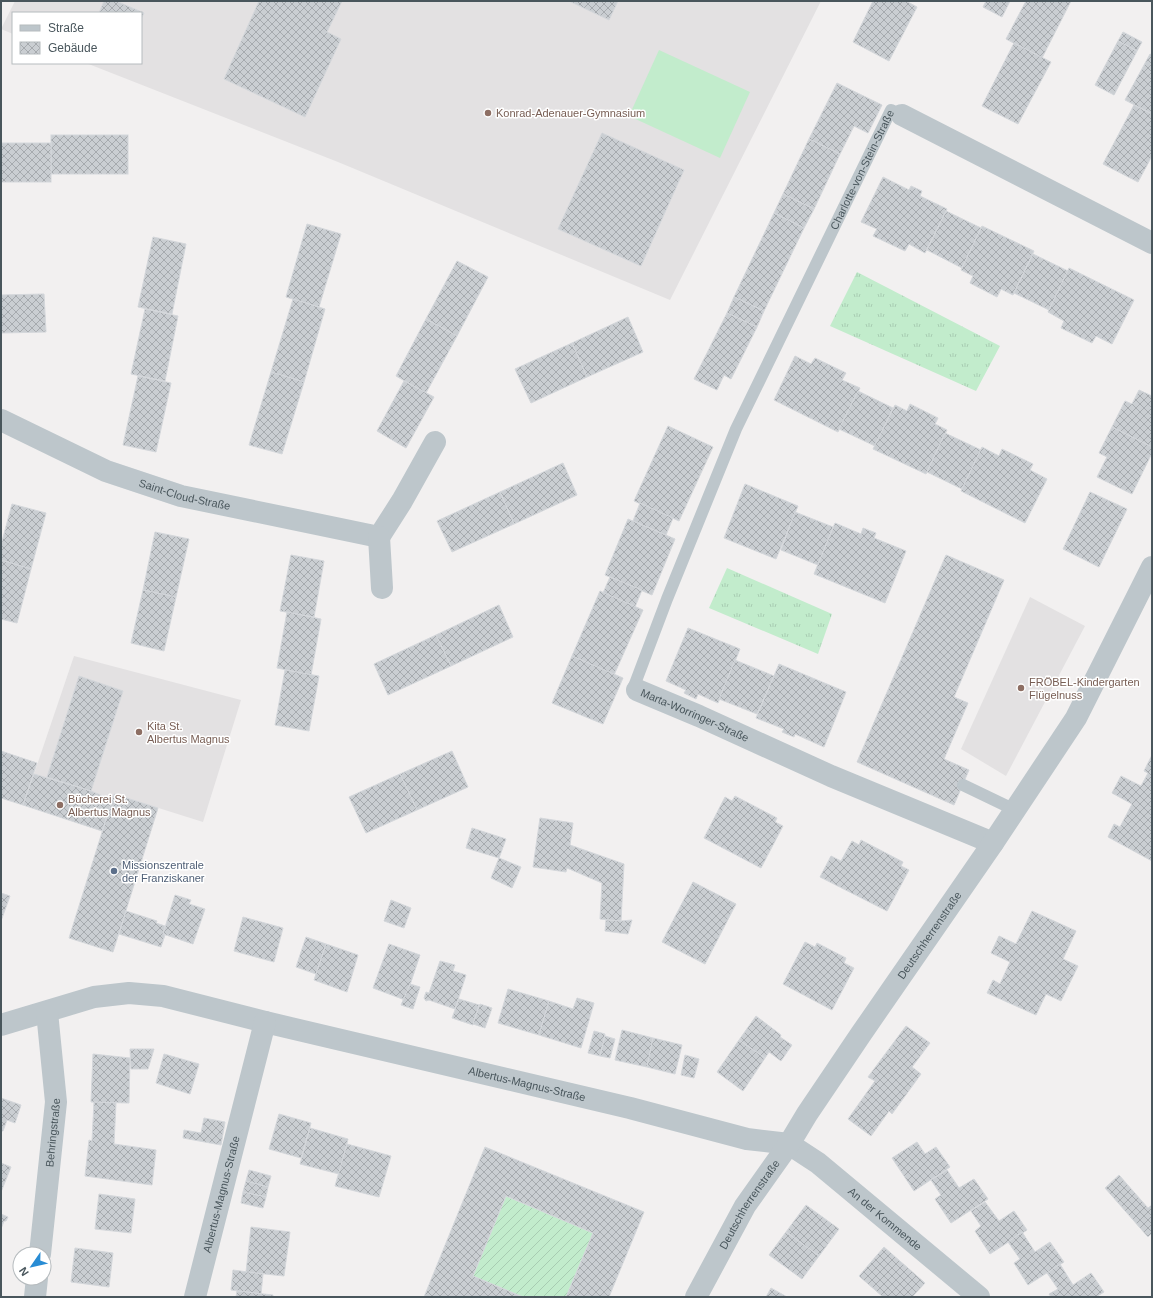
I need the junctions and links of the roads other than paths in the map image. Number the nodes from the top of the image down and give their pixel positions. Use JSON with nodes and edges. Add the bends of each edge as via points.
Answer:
{"nodes":[{"id":1,"x":902,"y":115,"type":"joint"},
{"id":2,"x":1152,"y":243,"type":"edge"},
{"id":3,"x":1,"y":420,"type":"edge"},
{"id":4,"x":736,"y":429,"type":"joint"},
{"id":5,"x":435,"y":442,"type":"dead end"},
{"id":6,"x":379,"y":537,"type":"junction"},
{"id":7,"x":1152,"y":567,"type":"edge"},
{"id":8,"x":382,"y":588,"type":"dead end"},
{"id":9,"x":637,"y":690,"type":"joint"},
{"id":10,"x":963,"y":785,"type":"dead end"},
{"id":11,"x":1015,"y":810,"type":"junction"},
{"id":12,"x":993,"y":843,"type":"junction"},
{"id":13,"x":47,"y":1012,"type":"junction"},
{"id":14,"x":265,"y":1022,"type":"junction"},
{"id":15,"x":1,"y":1025,"type":"edge"},
{"id":16,"x":789,"y":1144,"type":"junction"},
{"id":17,"x":41,"y":1246,"type":"edge"},
{"id":18,"x":36,"y":1286,"type":"edge"},
{"id":19,"x":35,"y":1297,"type":"edge"},
{"id":20,"x":195,"y":1297,"type":"edge"},
{"id":21,"x":696,"y":1297,"type":"edge"},
{"id":22,"x":979,"y":1297,"type":"edge"}],
"edges":[{"from":1,"to":2,"type":"street","name":"Charlotte-von-Stein-Straße"},
{"from":1,"to":4,"type":"lane","name":"Charlotte-von-Stein-Straße","via":[[891,110]]},
{"from":3,"to":6,"type":"street","name":"Saint-Cloud-Straße","via":[[106,471],[181,496]]},
{"from":4,"to":9,"type":"lane","name":"Marta-Worringer-Straße","via":[[667,599],[633,689]]},
{"from":5,"to":6,"type":"street"},
{"from":6,"to":8,"type":"street"},
{"from":7,"to":11,"type":"street","name":"Deutschherrenstraße","via":[[1081,710]]},
{"from":9,"to":12,"type":"street","name":"Marta-Worringer-Straße","via":[[831,776]]},
{"from":10,"to":11,"type":"lane"},
{"from":11,"to":12,"type":"street","name":"Deutschherrenstraße"},
{"from":12,"to":16,"type":"street","name":"Deutschherrenstraße","via":[[861,1034]]},
{"from":13,"to":14,"type":"street","name":"Albertus-Magnus-Straße","via":[[94,997],[129,993],[163,996]]},
{"from":13,"to":15,"type":"street","name":"Albertus-Magnus-Straße"},
{"from":13,"to":17,"type":"street","name":"Behringstraße","via":[[56,1102]]},
{"from":14,"to":16,"type":"street","name":"Albertus-Magnus-Straße","via":[[630,1108],[747,1139]]},
{"from":14,"to":20,"type":"street","name":"Albertus-Magnus-Straße"},
{"from":16,"to":21,"type":"street","name":"Deutschherrenstraße","via":[[745,1206]]},
{"from":16,"to":22,"type":"street","name":"An der Kommende","via":[[818,1163]]},
{"from":18,"to":19,"type":"street"}]}
